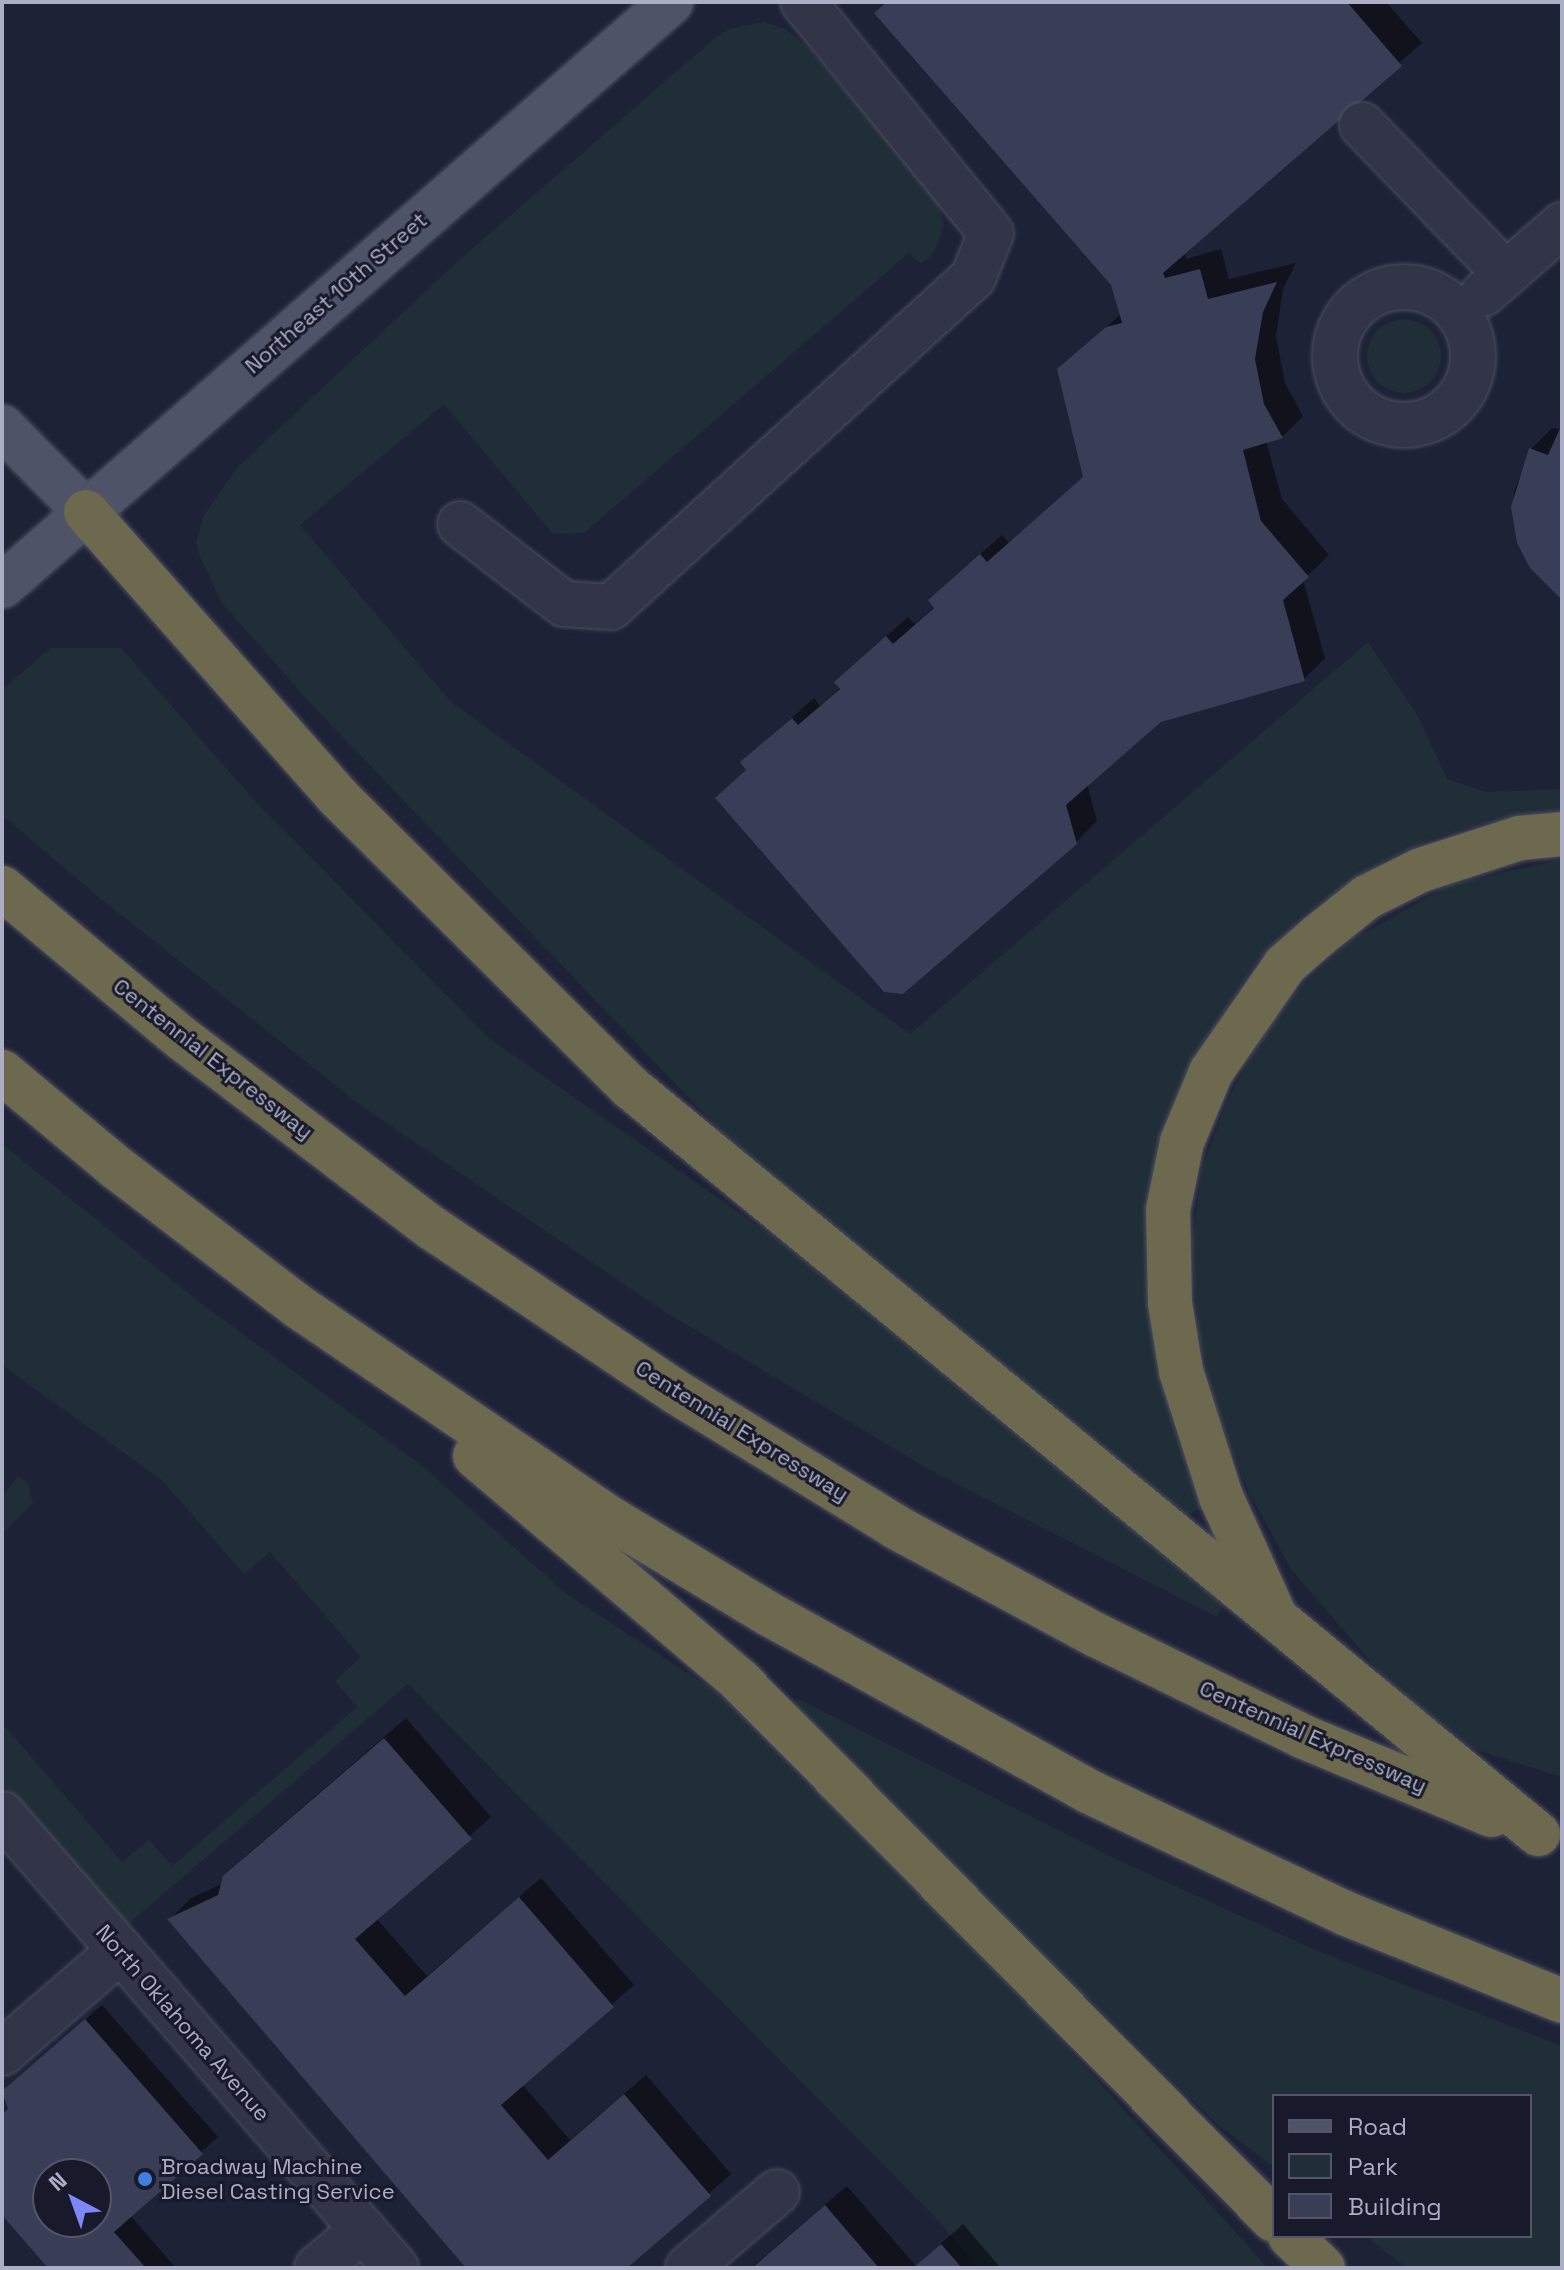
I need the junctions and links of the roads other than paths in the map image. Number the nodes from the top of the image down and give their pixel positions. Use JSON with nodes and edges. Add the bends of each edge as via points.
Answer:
{"nodes":[{"id":1,"x":671,"y":2,"type":"edge"},
{"id":2,"x":803,"y":2,"type":"edge"},
{"id":3,"x":1362,"y":125,"type":"dead end"},
{"id":4,"x":1562,"y":225,"type":"edge"},
{"id":5,"x":1506,"y":274,"type":"junction"},
{"id":6,"x":1460,"y":314,"type":"dead end"},
{"id":7,"x":2,"y":427,"type":"edge"},
{"id":8,"x":86,"y":512,"type":"junction"},
{"id":9,"x":460,"y":524,"type":"dead end"},
{"id":10,"x":2,"y":586,"type":"edge"},
{"id":11,"x":1562,"y":834,"type":"edge"},
{"id":12,"x":2,"y":888,"type":"edge"},
{"id":13,"x":2,"y":1072,"type":"edge"},
{"id":14,"x":299,"y":1307,"type":"junction"},
{"id":15,"x":1280,"y":1626,"type":"junction"},
{"id":16,"x":2,"y":1814,"type":"edge"},
{"id":17,"x":1550,"y":1839,"type":"edge"},
{"id":18,"x":121,"y":1950,"type":"junction"},
{"id":19,"x":1562,"y":2001,"type":"edge"},
{"id":20,"x":2,"y":2053,"type":"edge"},
{"id":21,"x":777,"y":2192,"type":"dead end"},
{"id":22,"x":1272,"y":2218,"type":"edge"},
{"id":23,"x":363,"y":2230,"type":"junction"},
{"id":24,"x":1292,"y":2238,"type":"edge"},
{"id":25,"x":317,"y":2268,"type":"edge"},
{"id":26,"x":396,"y":2268,"type":"edge"},
{"id":27,"x":688,"y":2268,"type":"edge"},
{"id":28,"x":1323,"y":2268,"type":"edge"}],
"edges":[{"from":1,"to":8,"type":"main road","name":"Northeast 10th Street"},
{"from":2,"to":9,"type":"street","via":[[991,233],[973,278],[611,607],[564,604]]},
{"from":3,"to":5,"type":"street"},
{"from":4,"to":5,"type":"street"},
{"from":5,"to":6,"type":"street"},
{"from":7,"to":8,"type":"main road"},
{"from":8,"to":10,"type":"main road","name":"Northeast 10th Street"},
{"from":8,"to":15,"type":"highway","via":[[338,797],[630,1087]]},
{"from":11,"to":15,"type":"highway","via":[[1520,838],[1421,870],[1367,897],[1318,936],[1285,965],[1211,1072],[1182,1142],[1168,1210],[1170,1303],[1181,1371],[1221,1497]]},
{"from":12,"to":17,"type":"highway","name":"Centennial Expressway","via":[[184,1040],[432,1228],[689,1400],[896,1527],[1096,1635],[1304,1737]]},
{"from":13,"to":14,"type":"highway"},
{"from":14,"to":19,"type":"highway","via":[[608,1517],[769,1614],[1088,1791],[1347,1914]]},
{"from":14,"to":22,"type":"highway","via":[[739,1680]]},
{"from":15,"to":17,"type":"highway"},
{"from":16,"to":18,"type":"street","name":"North Oklahoma Avenue"},
{"from":18,"to":20,"type":"street"},
{"from":18,"to":23,"type":"street","name":"North Oklahoma Avenue"},
{"from":21,"to":27,"type":"street"},
{"from":23,"to":25,"type":"street"},
{"from":23,"to":26,"type":"street","name":"North Oklahoma Avenue"},
{"from":24,"to":28,"type":"highway"}]}
